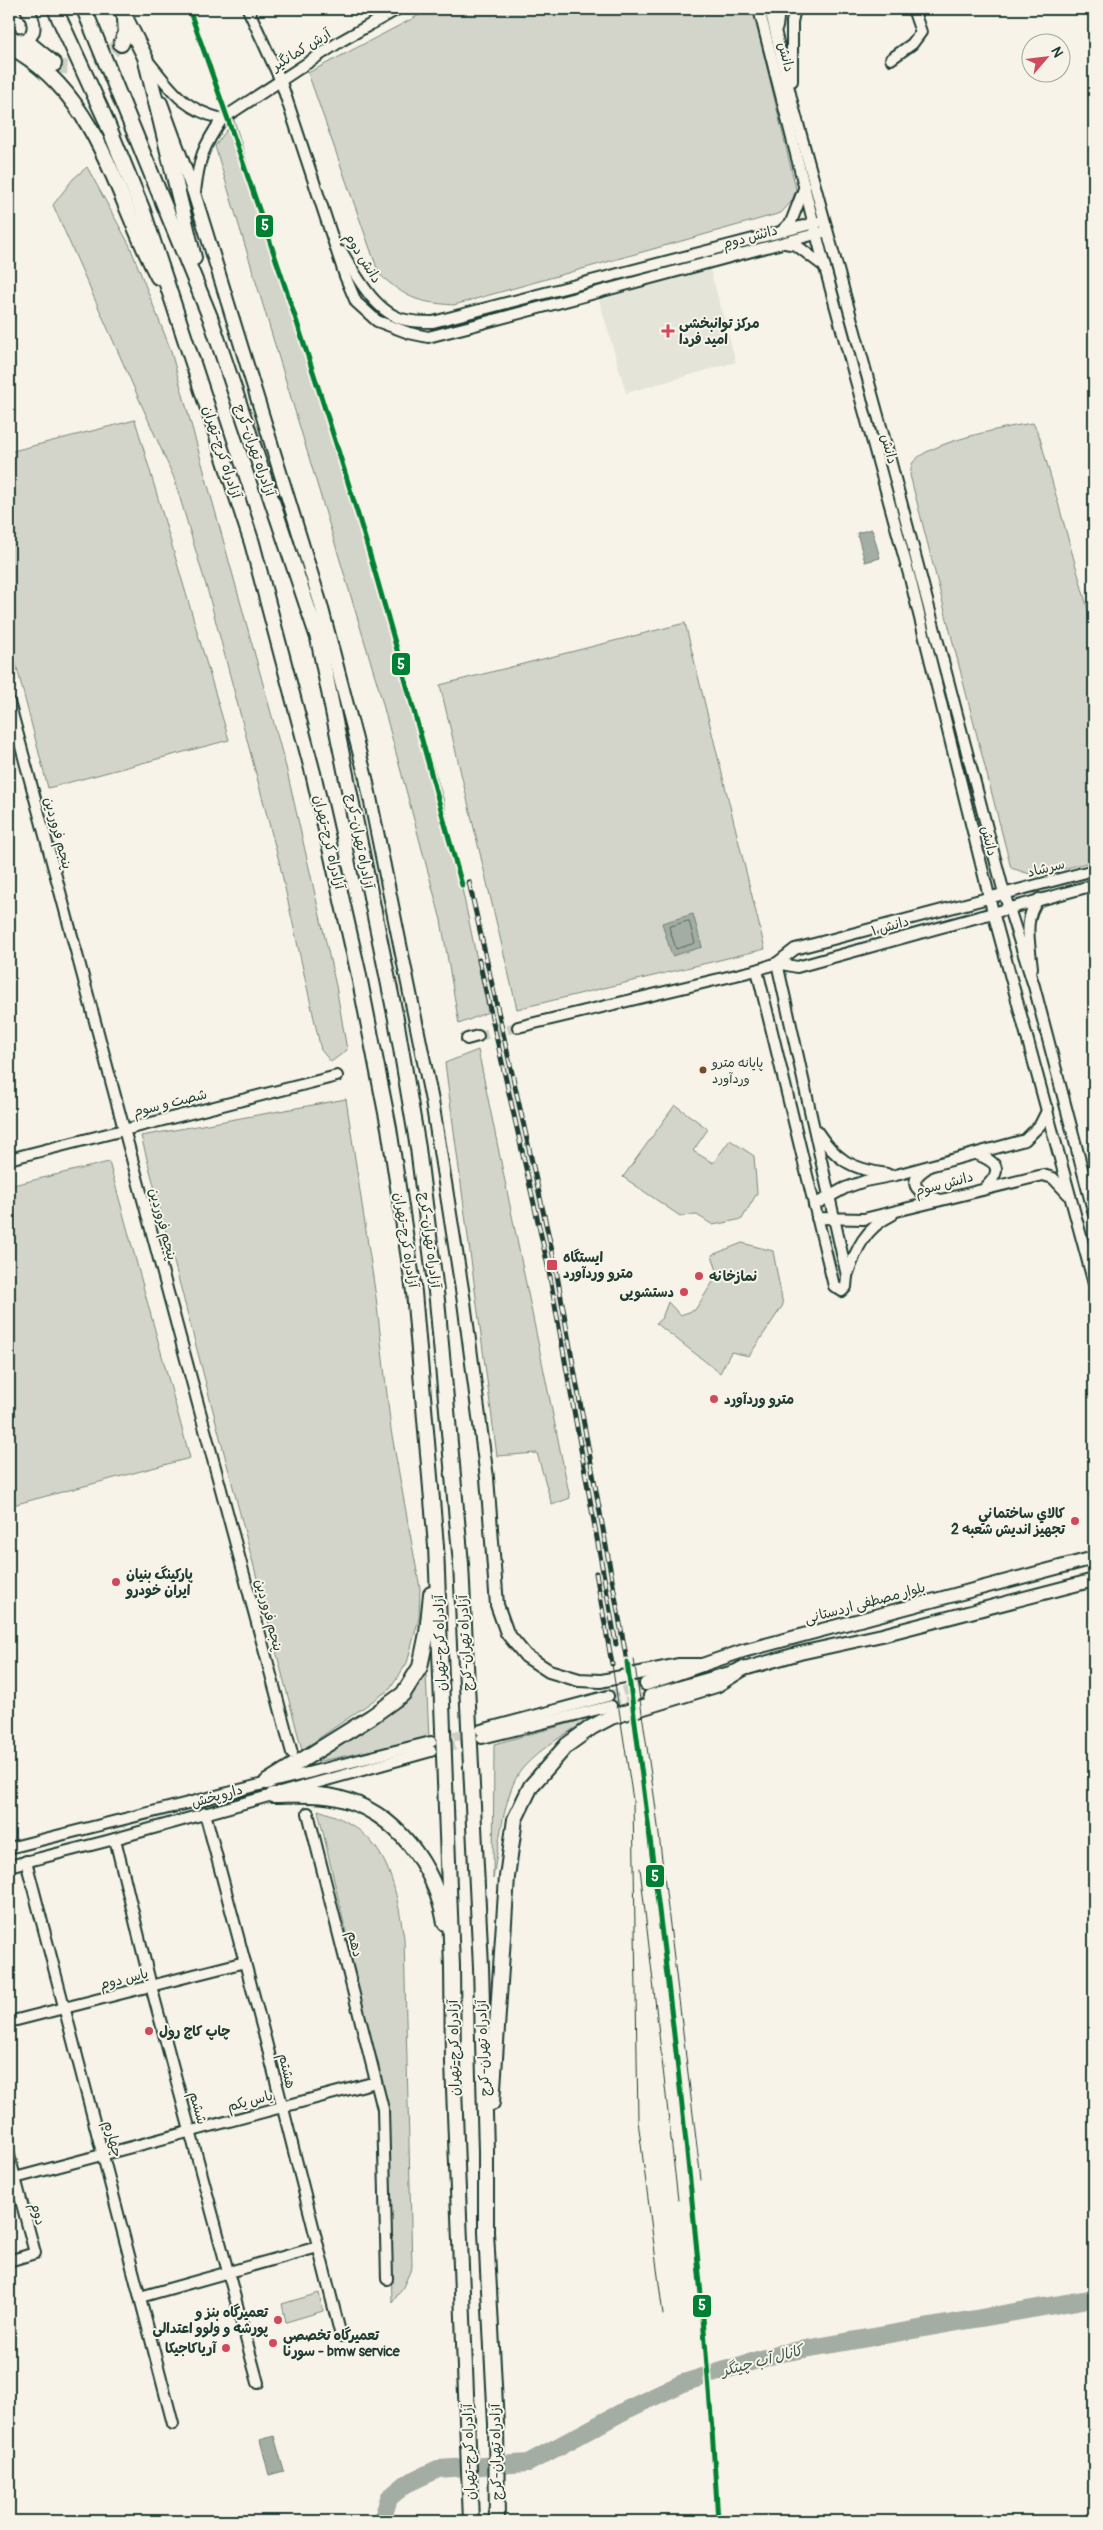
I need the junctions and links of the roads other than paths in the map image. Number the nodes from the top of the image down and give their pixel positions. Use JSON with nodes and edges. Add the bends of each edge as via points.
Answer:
{"nodes":[{"id":1,"x":27,"y":9,"type":"edge"},
{"id":2,"x":56,"y":9,"type":"edge"},
{"id":3,"x":84,"y":9,"type":"edge"},
{"id":4,"x":248,"y":9,"type":"edge"},
{"id":5,"x":398,"y":9,"type":"edge"},
{"id":6,"x":759,"y":9,"type":"edge"},
{"id":7,"x":770,"y":9,"type":"edge"},
{"id":8,"x":779,"y":9,"type":"edge"},
{"id":9,"x":796,"y":9,"type":"edge"},
{"id":10,"x":913,"y":9,"type":"edge"},
{"id":11,"x":123,"y":14,"type":"edge"},
{"id":12,"x":776,"y":35,"type":"junction"},
{"id":13,"x":9,"y":39,"type":"edge"},
{"id":14,"x":26,"y":41,"type":"junction"},
{"id":15,"x":120,"y":44,"type":"dead end"},
{"id":16,"x":145,"y":58,"type":"junction"},
{"id":17,"x":892,"y":59,"type":"dead end"},
{"id":18,"x":54,"y":64,"type":"tunnel mouth"},
{"id":19,"x":280,"y":79,"type":"junction"},
{"id":20,"x":792,"y":102,"type":"junction"},
{"id":21,"x":222,"y":119,"type":"junction"},
{"id":22,"x":805,"y":186,"type":"junction"},
{"id":23,"x":194,"y":193,"type":"junction"},
{"id":24,"x":820,"y":227,"type":"junction"},
{"id":25,"x":333,"y":235,"type":"junction"},
{"id":26,"x":779,"y":239,"type":"junction"},
{"id":27,"x":825,"y":268,"type":"junction"},
{"id":28,"x":177,"y":312,"type":"junction"},
{"id":29,"x":210,"y":317,"type":"junction"},
{"id":30,"x":9,"y":702,"type":"edge"},
{"id":31,"x":1094,"y":870,"type":"edge"},
{"id":32,"x":1094,"y":885,"type":"edge"},
{"id":33,"x":1004,"y":893,"type":"junction"},
{"id":34,"x":989,"y":896,"type":"junction"},
{"id":35,"x":1039,"y":899,"type":"junction"},
{"id":36,"x":1009,"y":907,"type":"junction"},
{"id":37,"x":993,"y":912,"type":"junction"},
{"id":38,"x":778,"y":963,"type":"junction"},
{"id":39,"x":757,"y":970,"type":"junction"},
{"id":40,"x":1034,"y":986,"type":"junction"},
{"id":41,"x":518,"y":1027,"type":"tunnel mouth"},
{"id":42,"x":478,"y":1036,"type":"tunnel mouth"},
{"id":43,"x":467,"y":1039,"type":"dead end"},
{"id":44,"x":337,"y":1076,"type":"dead end"},
{"id":45,"x":1048,"y":1109,"type":"junction"},
{"id":46,"x":812,"y":1125,"type":"junction"},
{"id":47,"x":124,"y":1129,"type":"junction"},
{"id":48,"x":975,"y":1154,"type":"junction"},
{"id":49,"x":9,"y":1159,"type":"edge"},
{"id":50,"x":932,"y":1165,"type":"junction"},
{"id":51,"x":896,"y":1175,"type":"junction"},
{"id":52,"x":984,"y":1188,"type":"junction"},
{"id":53,"x":1070,"y":1195,"type":"junction"},
{"id":54,"x":828,"y":1198,"type":"junction"},
{"id":55,"x":939,"y":1200,"type":"junction"},
{"id":56,"x":814,"y":1205,"type":"junction"},
{"id":57,"x":905,"y":1209,"type":"junction"},
{"id":58,"x":1094,"y":1214,"type":"edge"},
{"id":59,"x":834,"y":1217,"type":"junction"},
{"id":60,"x":817,"y":1218,"type":"junction"},
{"id":61,"x":847,"y":1276,"type":"junction"},
{"id":62,"x":1094,"y":1284,"type":"edge"},
{"id":63,"x":436,"y":1546,"type":"junction"},
{"id":64,"x":1094,"y":1558,"type":"edge"},
{"id":65,"x":1094,"y":1580,"type":"edge"},
{"id":66,"x":703,"y":1665,"type":"junction"},
{"id":67,"x":742,"y":1669,"type":"junction"},
{"id":68,"x":610,"y":1701,"type":"tunnel mouth"},
{"id":69,"x":482,"y":1734,"type":"tunnel mouth"},
{"id":70,"x":431,"y":1746,"type":"tunnel mouth"},
{"id":71,"x":292,"y":1753,"type":"dead end"},
{"id":72,"x":270,"y":1788,"type":"junction"},
{"id":73,"x":205,"y":1813,"type":"junction"},
{"id":74,"x":308,"y":1813,"type":"dead end"},
{"id":75,"x":115,"y":1838,"type":"junction"},
{"id":76,"x":9,"y":1848,"type":"edge"},
{"id":77,"x":26,"y":1861,"type":"junction"},
{"id":78,"x":9,"y":1866,"type":"edge"},
{"id":79,"x":245,"y":1962,"type":"junction"},
{"id":80,"x":452,"y":1966,"type":"junction"},
{"id":81,"x":151,"y":1986,"type":"junction"},
{"id":82,"x":65,"y":2008,"type":"junction"},
{"id":83,"x":9,"y":2022,"type":"edge"},
{"id":84,"x":376,"y":2082,"type":"junction"},
{"id":85,"x":282,"y":2106,"type":"junction"},
{"id":86,"x":190,"y":2131,"type":"junction"},
{"id":87,"x":486,"y":2151,"type":"junction"},
{"id":88,"x":102,"y":2153,"type":"junction"},
{"id":89,"x":9,"y":2155,"type":"edge"},
{"id":90,"x":15,"y":2178,"type":"junction"},
{"id":91,"x":318,"y":2247,"type":"junction"},
{"id":92,"x":9,"y":2261,"type":"edge"},
{"id":93,"x":228,"y":2272,"type":"junction"},
{"id":94,"x":387,"y":2279,"type":"dead end"},
{"id":95,"x":140,"y":2297,"type":"junction"},
{"id":96,"x":341,"y":2336,"type":"dead end"},
{"id":97,"x":258,"y":2384,"type":"dead end"},
{"id":98,"x":172,"y":2424,"type":"dead end"},
{"id":99,"x":470,"y":2521,"type":"edge"},
{"id":100,"x":497,"y":2521,"type":"edge"}],
"edges":[{"from":1,"to":14,"type":"main road","via":[[35,27]]},
{"from":2,"to":28,"type":"highway","name":"آزادراه کرج-تهران","via":[[143,212]]},
{"from":3,"to":29,"type":"highway","name":"آزادراه تهران-کرج"},
{"from":4,"to":19,"type":"street"},
{"from":5,"to":19,"type":"street","name":"آرش کمانگیر"},
{"from":6,"to":22,"type":"street","name":"دانش"},
{"from":7,"to":12,"type":"street","name":"دانش"},
{"from":8,"to":12,"type":"street"},
{"from":9,"to":20,"type":"street","via":[[792,39]]},
{"from":10,"to":17,"type":"street","via":[[921,32],[912,44]]},
{"from":11,"to":15,"type":"highway","via":[[126,33]]},
{"from":11,"to":16,"type":"highway"},
{"from":12,"to":20,"type":"street","name":"دانش"},
{"from":13,"to":14,"type":"main road"},
{"from":13,"to":28,"type":"highway","via":[[56,79],[84,116],[148,258]]},
{"from":14,"to":18,"type":"highway"},
{"from":16,"to":21,"type":"street","via":[[183,102],[200,113]]},
{"from":16,"to":23,"type":"main road"},
{"from":16,"to":29,"type":"highway"},
{"from":19,"to":21,"type":"street","name":"آرش کمانگیر"},
{"from":19,"to":25,"type":"street"},
{"from":20,"to":24,"type":"street","name":"دانش"},
{"from":21,"to":23,"type":"street","via":[[203,147]]},
{"from":22,"to":24,"type":"street","name":"دانش"},
{"from":22,"to":26,"type":"street","via":[[791,222]]},
{"from":23,"to":66,"type":"main road","via":[[321,605],[385,864],[432,1101],[461,1283],[487,1478],[498,1605],[507,1633],[526,1656],[549,1671],[579,1680],[602,1681],[678,1664]]},
{"from":24,"to":26,"type":"street","name":"دانش دوم"},
{"from":24,"to":27,"type":"street","name":"دانش"},
{"from":24,"to":33,"type":"street","name":"دانش","via":[[891,462]]},
{"from":25,"to":26,"type":"street","name":"دانش دوم","via":[[356,277],[377,304],[404,320],[433,322]]},
{"from":25,"to":26,"type":"street","name":"دانش دوم","via":[[356,302],[377,321],[428,337]]},
{"from":26,"to":27,"type":"street","via":[[796,245]]},
{"from":27,"to":34,"type":"street","name":"دانش","via":[[910,578]]},
{"from":28,"to":63,"type":"highway","name":"آزادراه کرج-تهران","via":[[252,543],[313,773],[358,971],[388,1128],[414,1292]]},
{"from":29,"to":87,"type":"highway","name":"آزادراه تهران-کرج","via":[[318,638],[396,1019],[418,1148],[437,1300],[461,1564]]},
{"from":30,"to":47,"type":"street","name":"پنجم فروردین"},
{"from":31,"to":33,"type":"street","name":"سرشاد"},
{"from":32,"to":35,"type":"street","name":"سرشاد"},
{"from":33,"to":34,"type":"street","name":"دانش ۱"},
{"from":33,"to":36,"type":"street","name":"دانش"},
{"from":34,"to":37,"type":"street","name":"دانش"},
{"from":34,"to":38,"type":"street","name":"دانش ۱","via":[[795,949]]},
{"from":35,"to":36,"type":"street","name":"سرشاد"},
{"from":35,"to":40,"type":"street","via":[[1032,906],[1028,923]]},
{"from":36,"to":37,"type":"street","name":"دانش ۱"},
{"from":36,"to":40,"type":"street"},
{"from":37,"to":38,"type":"street","name":"دانش ۱","via":[[797,967]]},
{"from":37,"to":45,"type":"street"},
{"from":38,"to":39,"type":"street","name":"دانش ۱"},
{"from":38,"to":46,"type":"street"},
{"from":39,"to":41,"type":"street","name":"دانش ۱"},
{"from":39,"to":56,"type":"street"},
{"from":40,"to":58,"type":"street"},
{"from":42,"to":43,"type":"street"},
{"from":44,"to":47,"type":"street","name":"شصت و سوم"},
{"from":45,"to":48,"type":"street","name":"دانش سوم","via":[[1040,1125],[1025,1140]]},
{"from":45,"to":53,"type":"street"},
{"from":46,"to":51,"type":"street","via":[[837,1157],[867,1172]]},
{"from":46,"to":54,"type":"street"},
{"from":47,"to":49,"type":"street","name":"شصت و سوم"},
{"from":47,"to":71,"type":"street","name":"پنجم فروردین"},
{"from":48,"to":50,"type":"street","name":"دانش سوم"},
{"from":48,"to":52,"type":"street","via":[[994,1162],[995,1178]]},
{"from":50,"to":51,"type":"street","name":"دانش سوم"},
{"from":50,"to":55,"type":"street","via":[[918,1176],[916,1186],[924,1196]]},
{"from":51,"to":54,"type":"street","name":"دانش سوم","via":[[865,1181]]},
{"from":52,"to":53,"type":"street","name":"دانش سوم","via":[[1043,1175],[1053,1178]]},
{"from":52,"to":55,"type":"street","name":"دانش سوم"},
{"from":53,"to":62,"type":"street"},
{"from":54,"to":56,"type":"street","name":"دانش سوم"},
{"from":54,"to":59,"type":"street"},
{"from":55,"to":57,"type":"street","name":"دانش سوم"},
{"from":56,"to":60,"type":"street"},
{"from":57,"to":59,"type":"street","name":"دانش سوم","via":[[864,1219]]},
{"from":57,"to":61,"type":"street","via":[[883,1220],[856,1248]]},
{"from":59,"to":60,"type":"street","name":"دانش سوم"},
{"from":59,"to":61,"type":"street"},
{"from":60,"to":61,"type":"street","via":[[837,1290],[846,1288]]},
{"from":63,"to":72,"type":"highway","via":[[427,1633],[420,1666],[412,1682],[388,1706]]},
{"from":63,"to":80,"type":"highway","name":"آزادراه کرج-تهران"},
{"from":64,"to":66,"type":"main road","name":"بلوار مصطفی اردستانی"},
{"from":65,"to":67,"type":"main road","name":"بلوار مصطفی اردستانی"},
{"from":66,"to":67,"type":"main road","name":"بلوار مصطفی اردستانی","via":[[648,1690]]},
{"from":67,"to":87,"type":"highway","via":[[716,1685],[611,1717],[592,1727],[566,1745],[532,1786],[515,1819],[507,1877],[496,2057]]},
{"from":68,"to":69,"type":"street"},
{"from":70,"to":72,"type":"street","name":"داروپخش"},
{"from":72,"to":73,"type":"street","name":"داروپخش"},
{"from":72,"to":76,"type":"street","name":"داروپخش"},
{"from":72,"to":80,"type":"highway","via":[[339,1798],[361,1807],[398,1832],[419,1856],[433,1882]]},
{"from":73,"to":75,"type":"street","name":"داروپخش"},
{"from":73,"to":79,"type":"street","name":"هشتم"},
{"from":74,"to":84,"type":"street","name":"دهم"},
{"from":75,"to":77,"type":"street","name":"داروپخش"},
{"from":75,"to":81,"type":"street","name":"ششم"},
{"from":77,"to":78,"type":"street","name":"داروپخش"},
{"from":77,"to":82,"type":"street","name":"چهارم"},
{"from":79,"to":81,"type":"street","name":"یاس دوم"},
{"from":79,"to":85,"type":"street","name":"هشتم"},
{"from":80,"to":99,"type":"highway","name":"آزادراه کرج-تهران"},
{"from":81,"to":82,"type":"street","name":"یاس دوم"},
{"from":81,"to":86,"type":"street","name":"ششم"},
{"from":82,"to":83,"type":"street","name":"یاس دوم"},
{"from":82,"to":88,"type":"street","name":"چهارم"},
{"from":84,"to":85,"type":"street","name":"یاس یکم"},
{"from":84,"to":94,"type":"street","name":"دهم","via":[[383,2109]]},
{"from":85,"to":86,"type":"street","name":"یاس یکم"},
{"from":85,"to":91,"type":"street","name":"هشتم"},
{"from":86,"to":88,"type":"street","name":"یاس یکم"},
{"from":86,"to":93,"type":"street","name":"ششم"},
{"from":87,"to":100,"type":"highway","name":"آزادراه تهران-کرج"},
{"from":88,"to":90,"type":"street","name":"یاس یکم"},
{"from":88,"to":95,"type":"street","name":"چهارم"},
{"from":89,"to":90,"type":"street","name":"دوم"},
{"from":90,"to":92,"type":"street","name":"دوم","via":[[35,2254]]},
{"from":91,"to":93,"type":"street"},
{"from":91,"to":96,"type":"street","name":"هشتم"},
{"from":93,"to":95,"type":"street"},
{"from":93,"to":97,"type":"street","name":"ششم"},
{"from":95,"to":98,"type":"street","name":"چهارم"}]}
